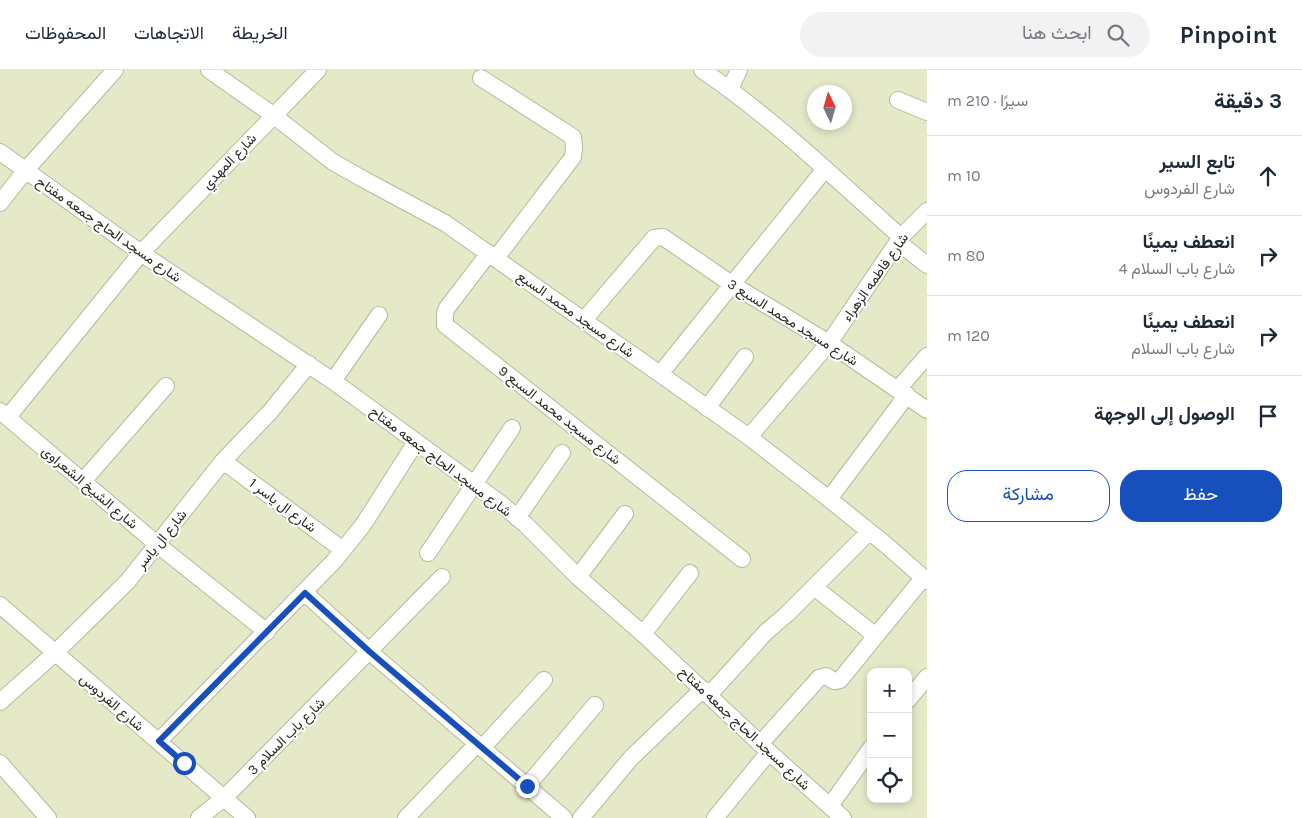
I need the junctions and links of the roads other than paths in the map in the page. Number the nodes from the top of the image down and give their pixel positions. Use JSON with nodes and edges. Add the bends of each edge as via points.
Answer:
{"nodes":[{"id":1,"x":116,"y":70,"type":"edge"},
{"id":2,"x":209,"y":70,"type":"edge"},
{"id":3,"x":318,"y":70,"type":"edge"},
{"id":4,"x":702,"y":70,"type":"edge"},
{"id":5,"x":739,"y":70,"type":"edge"},
{"id":6,"x":481,"y":78,"type":"dead end"},
{"id":7,"x":730,"y":88,"type":"junction"},
{"id":8,"x":898,"y":100,"type":"dead end"},
{"id":9,"x":927,"y":112,"type":"edge"},
{"id":10,"x":273,"y":115,"type":"junction"},
{"id":11,"x":0,"y":152,"type":"edge"},
{"id":12,"x":825,"y":169,"type":"junction"},
{"id":13,"x":25,"y":171,"type":"junction"},
{"id":14,"x":0,"y":203,"type":"edge"},
{"id":15,"x":927,"y":210,"type":"edge"},
{"id":16,"x":900,"y":240,"type":"junction"},
{"id":17,"x":141,"y":253,"type":"junction"},
{"id":18,"x":493,"y":256,"type":"junction"},
{"id":19,"x":927,"y":265,"type":"edge"},
{"id":20,"x":733,"y":285,"type":"junction"},
{"id":21,"x":379,"y":315,"type":"dead end"},
{"id":22,"x":584,"y":320,"type":"junction"},
{"id":23,"x":829,"y":343,"type":"junction"},
{"id":24,"x":927,"y":356,"type":"edge"},
{"id":25,"x":745,"y":357,"type":"dead end"},
{"id":26,"x":309,"y":364,"type":"junction"},
{"id":27,"x":660,"y":374,"type":"junction"},
{"id":28,"x":333,"y":381,"type":"junction"},
{"id":29,"x":166,"y":386,"type":"dead end"},
{"id":30,"x":902,"y":392,"type":"junction"},
{"id":31,"x":707,"y":408,"type":"junction"},
{"id":32,"x":927,"y":410,"type":"edge"},
{"id":33,"x":4,"y":414,"type":"edge"},
{"id":34,"x":512,"y":428,"type":"dead end"},
{"id":35,"x":749,"y":438,"type":"junction"},
{"id":36,"x":416,"y":442,"type":"junction"},
{"id":37,"x":562,"y":453,"type":"dead end"},
{"id":38,"x":223,"y":461,"type":"junction"},
{"id":39,"x":84,"y":480,"type":"junction"},
{"id":40,"x":474,"y":485,"type":"junction"},
{"id":41,"x":829,"y":499,"type":"junction"},
{"id":42,"x":625,"y":514,"type":"dead end"},
{"id":43,"x":517,"y":518,"type":"junction"},
{"id":44,"x":870,"y":532,"type":"junction"},
{"id":45,"x":158,"y":544,"type":"junction"},
{"id":46,"x":343,"y":550,"type":"junction"},
{"id":47,"x":428,"y":553,"type":"dead end"},
{"id":48,"x":742,"y":559,"type":"dead end"},
{"id":49,"x":690,"y":573,"type":"dead end"},
{"id":50,"x":442,"y":577,"type":"dead end"},
{"id":51,"x":578,"y":577,"type":"junction"},
{"id":52,"x":925,"y":579,"type":"edge"},
{"id":53,"x":814,"y":587,"type":"junction"},
{"id":54,"x":305,"y":593,"type":"junction"},
{"id":55,"x":0,"y":605,"type":"edge"},
{"id":56,"x":267,"y":632,"type":"junction"},
{"id":57,"x":643,"y":634,"type":"junction"},
{"id":58,"x":876,"y":636,"type":"junction"},
{"id":59,"x":370,"y":652,"type":"junction"},
{"id":60,"x":55,"y":653,"type":"junction"},
{"id":61,"x":927,"y":677,"type":"edge"},
{"id":62,"x":544,"y":680,"type":"dead end"},
{"id":63,"x":706,"y":692,"type":"junction"},
{"id":64,"x":912,"y":695,"type":"edge"},
{"id":65,"x":0,"y":702,"type":"edge"},
{"id":66,"x":595,"y":705,"type":"dead end"},
{"id":67,"x":159,"y":741,"type":"junction"},
{"id":68,"x":479,"y":746,"type":"junction"},
{"id":69,"x":764,"y":748,"type":"junction"},
{"id":70,"x":867,"y":754,"type":"edge"},
{"id":71,"x":0,"y":763,"type":"edge"},
{"id":72,"x":527,"y":786,"type":"junction"},
{"id":73,"x":224,"y":798,"type":"junction"},
{"id":74,"x":830,"y":806,"type":"junction"},
{"id":75,"x":562,"y":817,"type":"edge"},
{"id":76,"x":48,"y":818,"type":"edge"},
{"id":77,"x":199,"y":818,"type":"edge"},
{"id":78,"x":247,"y":818,"type":"edge"},
{"id":79,"x":406,"y":818,"type":"edge"},
{"id":80,"x":581,"y":818,"type":"edge"},
{"id":81,"x":715,"y":818,"type":"edge"},
{"id":82,"x":843,"y":818,"type":"edge"}],
"edges":[{"from":1,"to":13,"type":"street"},
{"from":2,"to":10,"type":"street","name":"شارع مسجد محمد السبع"},
{"from":3,"to":10,"type":"street","name":"شارع المهدي"},
{"from":4,"to":7,"type":"street"},
{"from":5,"to":7,"type":"street"},
{"from":6,"to":18,"type":"street","via":[[573,137],[574,147],[572,157]]},
{"from":7,"to":12,"type":"street"},
{"from":8,"to":9,"type":"street"},
{"from":10,"to":17,"type":"street","name":"شارع المهدي"},
{"from":10,"to":18,"type":"street","name":"شارع مسجد محمد السبع","via":[[333,162],[445,223]]},
{"from":11,"to":13,"type":"street","name":"شارع مسجد الحاج جمعه مفتاح"},
{"from":12,"to":16,"type":"street"},
{"from":12,"to":20,"type":"street"},
{"from":13,"to":14,"type":"street"},
{"from":13,"to":17,"type":"street","name":"شارع مسجد الحاج جمعه مفتاح"},
{"from":15,"to":16,"type":"street","name":"شارع فاطمه الزهراء"},
{"from":16,"to":19,"type":"street"},
{"from":16,"to":23,"type":"street","name":"شارع فاطمه الزهراء"},
{"from":17,"to":26,"type":"street","name":"شارع مسجد الحاج جمعه مفتاح"},
{"from":17,"to":33,"type":"street","name":"شارع الشيخ الشعراوى"},
{"from":18,"to":22,"type":"street","name":"شارع مسجد محمد السبع"},
{"from":18,"to":48,"type":"street","name":"شارع مسجد محمد السبع 9","via":[[447,308],[445,324]]},
{"from":20,"to":22,"type":"street","name":"شارع مسجد محمد السبع 3","via":[[658,236]]},
{"from":20,"to":23,"type":"street","name":"شارع مسجد محمد السبع 3"},
{"from":20,"to":27,"type":"street"},
{"from":21,"to":28,"type":"street"},
{"from":22,"to":27,"type":"street","name":"شارع مسجد محمد السبع"},
{"from":23,"to":30,"type":"street","name":"شارع مسجد محمد السبع 3"},
{"from":23,"to":35,"type":"street","name":"شارع فاطمه الزهراء"},
{"from":24,"to":30,"type":"street"},
{"from":25,"to":31,"type":"street"},
{"from":26,"to":28,"type":"street","name":"شارع مسجد الحاج جمعه مفتاح"},
{"from":26,"to":38,"type":"street","name":"شارع ال ياسر","via":[[270,412]]},
{"from":27,"to":31,"type":"street","name":"شارع مسجد محمد السبع"},
{"from":28,"to":36,"type":"street","name":"شارع مسجد الحاج جمعه مفتاح"},
{"from":29,"to":39,"type":"street"},
{"from":30,"to":32,"type":"street","name":"شارع مسجد محمد السبع 3"},
{"from":30,"to":41,"type":"street"},
{"from":31,"to":35,"type":"street","name":"شارع مسجد محمد السبع"},
{"from":33,"to":39,"type":"street","name":"شارع الشيخ الشعراوى"},
{"from":34,"to":40,"type":"street"},
{"from":35,"to":41,"type":"street","name":"شارع مسجد محمد السبع"},
{"from":36,"to":40,"type":"street","name":"شارع مسجد الحاج جمعه مفتاح"},
{"from":36,"to":46,"type":"street","via":[[363,525]]},
{"from":37,"to":43,"type":"street"},
{"from":38,"to":45,"type":"street","name":"شارع ال ياسر"},
{"from":38,"to":46,"type":"street","name":"شارع ال ياسر 1"},
{"from":39,"to":45,"type":"street","name":"شارع الشيخ الشعراوى"},
{"from":40,"to":43,"type":"street","name":"شارع مسجد الحاج جمعه مفتاح"},
{"from":40,"to":47,"type":"street"},
{"from":41,"to":44,"type":"street","name":"شارع مسجد محمد السبع"},
{"from":42,"to":51,"type":"street"},
{"from":43,"to":51,"type":"street","name":"شارع مسجد الحاج جمعه مفتاح"},
{"from":44,"to":52,"type":"street","name":"شارع مسجد محمد السبع"},
{"from":44,"to":53,"type":"street"},
{"from":45,"to":56,"type":"street","name":"شارع الشيخ الشعراوى"},
{"from":45,"to":60,"type":"street","name":"شارع ال ياسر","via":[[128,581]]},
{"from":46,"to":54,"type":"street"},
{"from":49,"to":57,"type":"street"},
{"from":50,"to":59,"type":"street","name":"شارع باب السلام 3"},
{"from":51,"to":57,"type":"street","name":"شارع مسجد الحاج جمعه مفتاح"},
{"from":52,"to":58,"type":"street"},
{"from":53,"to":58,"type":"street"},
{"from":53,"to":63,"type":"street"},
{"from":54,"to":56,"type":"street"},
{"from":54,"to":59,"type":"street"},
{"from":55,"to":60,"type":"street","name":"شارع الفردوس"},
{"from":56,"to":67,"type":"street"},
{"from":57,"to":63,"type":"street","name":"شارع مسجد الحاج جمعه مفتاح"},
{"from":58,"to":69,"type":"street","via":[[840,680],[834,681],[826,676],[819,678]]},
{"from":59,"to":68,"type":"street"},
{"from":59,"to":73,"type":"street","name":"شارع باب السلام 3"},
{"from":60,"to":65,"type":"street","name":"شارع ال ياسر"},
{"from":60,"to":67,"type":"street","name":"شارع الفردوس"},
{"from":61,"to":64,"type":"street"},
{"from":62,"to":68,"type":"street"},
{"from":63,"to":69,"type":"street","name":"شارع مسجد الحاج جمعه مفتاح"},
{"from":63,"to":80,"type":"street","via":[[631,758]]},
{"from":66,"to":72,"type":"street"},
{"from":67,"to":73,"type":"street","name":"شارع الفردوس"},
{"from":68,"to":72,"type":"street"},
{"from":68,"to":79,"type":"street"},
{"from":69,"to":74,"type":"street","name":"شارع مسجد الحاج جمعه مفتاح"},
{"from":69,"to":81,"type":"street"},
{"from":70,"to":74,"type":"street"},
{"from":71,"to":76,"type":"street"},
{"from":72,"to":75,"type":"street"},
{"from":73,"to":77,"type":"street","name":"شارع باب السلام 3"},
{"from":73,"to":78,"type":"street","name":"شارع الفردوس"},
{"from":74,"to":82,"type":"street","name":"شارع مسجد الحاج جمعه مفتاح"}]}
